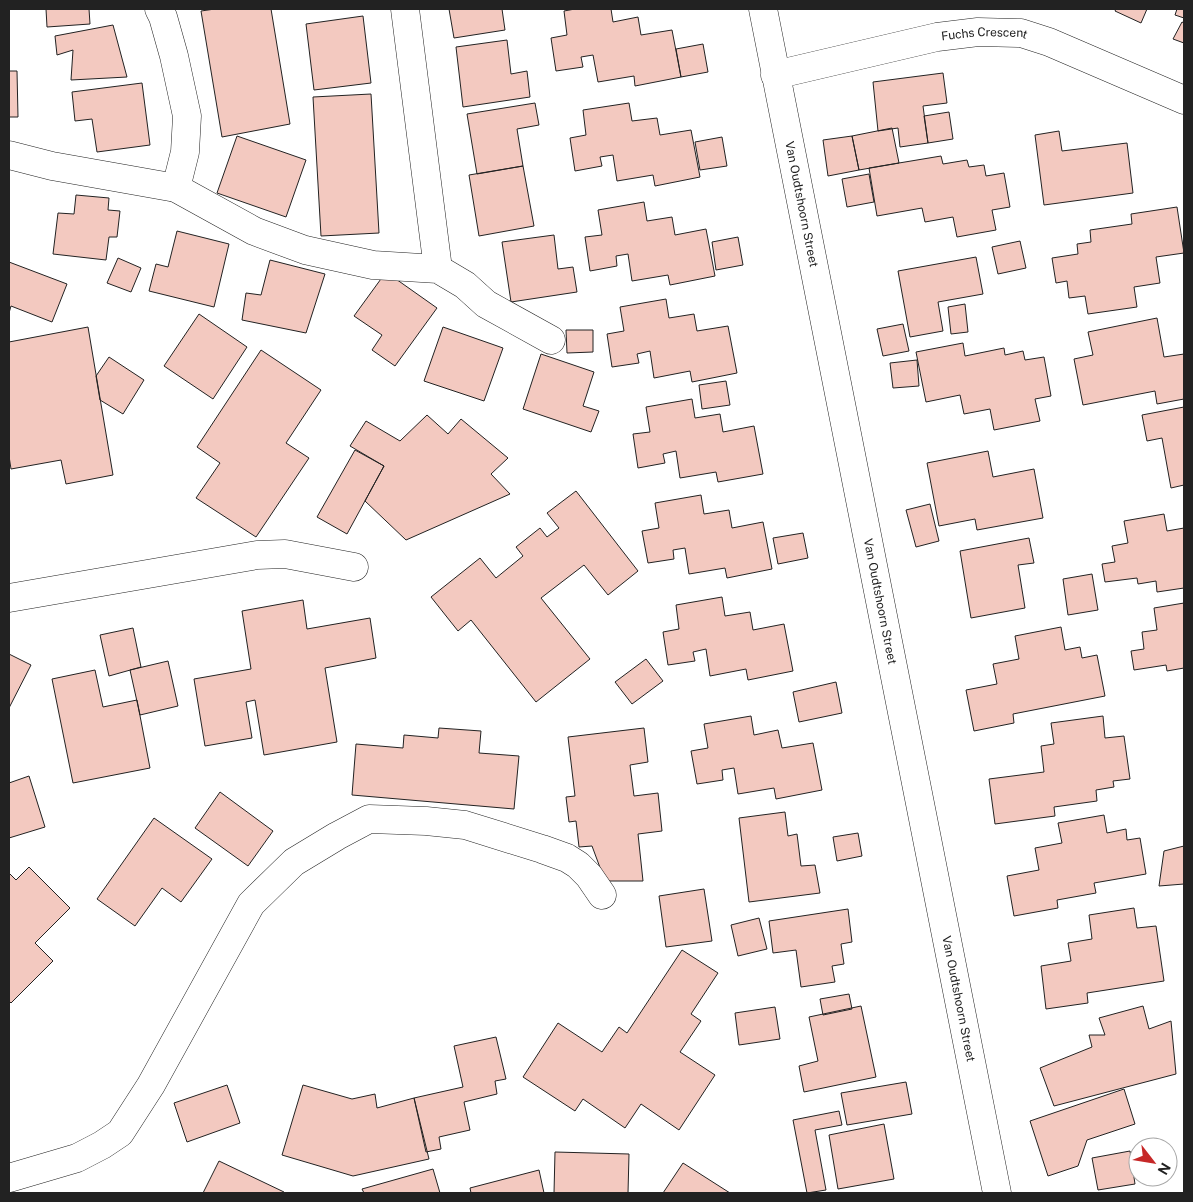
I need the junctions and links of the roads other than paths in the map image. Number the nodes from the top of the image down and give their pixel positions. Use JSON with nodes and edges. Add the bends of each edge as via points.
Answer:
{"nodes":[{"id":1,"x":159,"y":9,"type":"edge"},
{"id":2,"x":405,"y":9,"type":"edge"},
{"id":3,"x":763,"y":9,"type":"edge"},
{"id":4,"x":775,"y":75,"type":"junction"},
{"id":5,"x":1184,"y":100,"type":"edge"},
{"id":6,"x":9,"y":154,"type":"edge"},
{"id":7,"x":176,"y":188,"type":"junction"},
{"id":8,"x":438,"y":269,"type":"junction"},
{"id":9,"x":550,"y":340,"type":"dead end"},
{"id":10,"x":354,"y":567,"type":"dead end"},
{"id":11,"x":9,"y":598,"type":"edge"},
{"id":12,"x":602,"y":895,"type":"dead end"},
{"id":13,"x":9,"y":1178,"type":"edge"},
{"id":14,"x":997,"y":1193,"type":"edge"}],
"edges":[{"from":1,"to":7,"type":"street","via":[[174,56],[187,116],[185,152]]},
{"from":2,"to":8,"type":"street"},
{"from":3,"to":4,"type":"street","name":"Van Oudtshoorn Street"},
{"from":4,"to":5,"type":"street","name":"Fuchs Crescent","via":[[937,37],[978,32],[1021,33],[1050,42]]},
{"from":4,"to":14,"type":"street","name":"Van Oudtshoorn Street"},
{"from":6,"to":7,"type":"street","via":[[52,166]]},
{"from":7,"to":8,"type":"street","via":[[254,231],[304,250],[373,266]]},
{"from":8,"to":9,"type":"street","via":[[465,285],[486,304]]},
{"from":10,"to":11,"type":"street","via":[[285,554],[257,555]]},
{"from":12,"to":13,"type":"street","via":[[578,865],[542,849],[465,825],[369,820],[294,862],[252,904],[151,1085],[120,1133],[77,1158]]}]}
